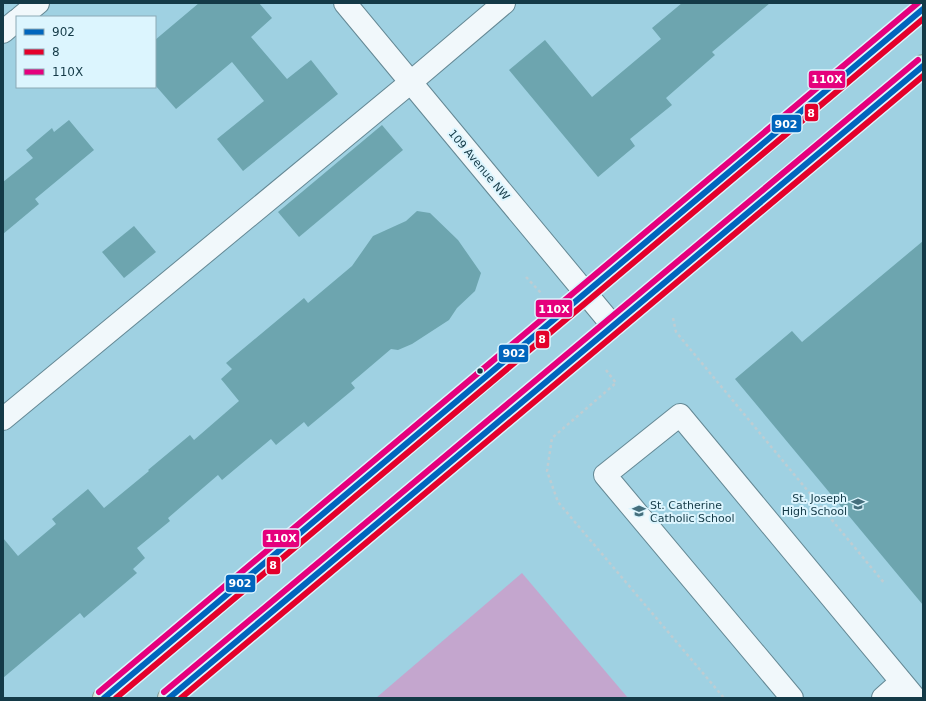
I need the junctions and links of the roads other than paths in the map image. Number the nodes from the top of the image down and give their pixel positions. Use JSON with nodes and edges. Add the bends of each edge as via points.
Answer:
{"nodes":[{"id":1,"x":38,"y":3,"type":"edge"},
{"id":2,"x":346,"y":3,"type":"edge"},
{"id":3,"x":504,"y":3,"type":"edge"},
{"id":4,"x":923,"y":9,"type":"edge"},
{"id":5,"x":22,"y":16,"type":"edge"},
{"id":6,"x":16,"y":21,"type":"edge"},
{"id":7,"x":3,"y":32,"type":"edge"},
{"id":8,"x":923,"y":66,"type":"edge"},
{"id":9,"x":411,"y":82,"type":"junction"},
{"id":10,"x":585,"y":292,"type":"junction"},
{"id":11,"x":613,"y":326,"type":"junction"},
{"id":12,"x":3,"y":419,"type":"edge"},
{"id":13,"x":908,"y":690,"type":"edge"},
{"id":14,"x":104,"y":698,"type":"edge"},
{"id":15,"x":169,"y":698,"type":"edge"},
{"id":16,"x":792,"y":698,"type":"edge"},
{"id":17,"x":883,"y":698,"type":"edge"}],
"edges":[{"from":1,"to":5,"type":"street"},
{"from":2,"to":9,"type":"street","name":"109 Avenue NW"},
{"from":3,"to":9,"type":"street"},
{"from":4,"to":10,"type":"main road"},
{"from":6,"to":7,"type":"street"},
{"from":8,"to":11,"type":"main road"},
{"from":9,"to":10,"type":"street","name":"109 Avenue NW"},
{"from":9,"to":12,"type":"street"},
{"from":10,"to":11,"type":"street","name":"109 Avenue NW"},
{"from":10,"to":14,"type":"main road"},
{"from":11,"to":15,"type":"main road"},
{"from":13,"to":16,"type":"street","via":[[680,415],[605,475]]},
{"from":13,"to":17,"type":"street"}]}
